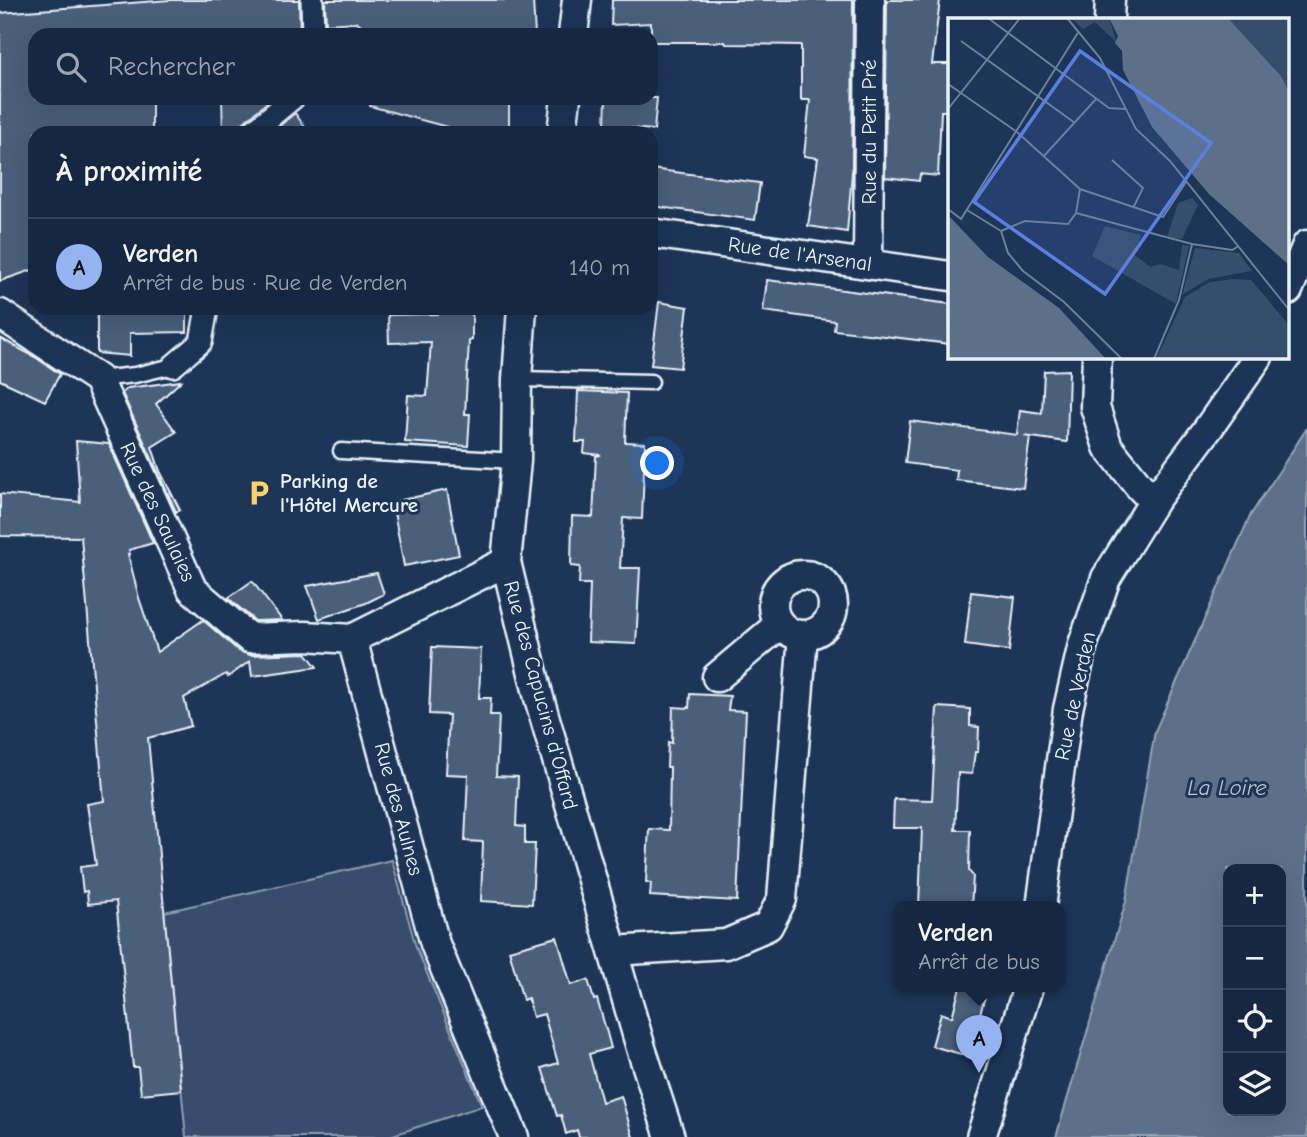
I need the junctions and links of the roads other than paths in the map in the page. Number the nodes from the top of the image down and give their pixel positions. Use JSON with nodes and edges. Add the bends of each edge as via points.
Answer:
{"nodes":[{"id":1,"x":312,"y":0,"type":"edge"},
{"id":2,"x":577,"y":0,"type":"edge"},
{"id":3,"x":870,"y":0,"type":"edge"},
{"id":4,"x":1110,"y":0,"type":"edge"},
{"id":5,"x":1109,"y":18,"type":"edge"},
{"id":6,"x":313,"y":28,"type":"edge"},
{"id":7,"x":574,"y":28,"type":"edge"},
{"id":8,"x":285,"y":105,"type":"edge"},
{"id":9,"x":565,"y":105,"type":"edge"},
{"id":10,"x":259,"y":126,"type":"edge"},
{"id":11,"x":563,"y":126,"type":"edge"},
{"id":12,"x":658,"y":234,"type":"edge"},
{"id":13,"x":1307,"y":245,"type":"edge"},
{"id":14,"x":868,"y":264,"type":"junction"},
{"id":15,"x":948,"y":276,"type":"edge"},
{"id":16,"x":1290,"y":285,"type":"edge"},
{"id":17,"x":0,"y":314,"type":"edge"},
{"id":18,"x":206,"y":315,"type":"edge"},
{"id":19,"x":522,"y":315,"type":"edge"},
{"id":20,"x":1097,"y":359,"type":"edge"},
{"id":21,"x":1257,"y":359,"type":"edge"},
{"id":22,"x":173,"y":366,"type":"joint"},
{"id":23,"x":98,"y":379,"type":"junction"},
{"id":24,"x":517,"y":379,"type":"junction"},
{"id":25,"x":651,"y":382,"type":"dead end"},
{"id":26,"x":341,"y":451,"type":"dead end"},
{"id":27,"x":516,"y":461,"type":"junction"},
{"id":28,"x":1154,"y":501,"type":"junction"},
{"id":29,"x":506,"y":562,"type":"junction"},
{"id":30,"x":352,"y":639,"type":"junction"},
{"id":31,"x":718,"y":677,"type":"dead end"},
{"id":32,"x":1042,"y":901,"type":"edge"},
{"id":33,"x":613,"y":951,"type":"junction"},
{"id":34,"x":1026,"y":992,"type":"edge"},
{"id":35,"x":514,"y":1137,"type":"edge"},
{"id":36,"x":670,"y":1137,"type":"edge"},
{"id":37,"x":981,"y":1137,"type":"edge"}],
"edges":[{"from":1,"to":6,"type":"street"},
{"from":2,"to":7,"type":"street"},
{"from":3,"to":14,"type":"street","name":"Rue du Petit Pré"},
{"from":4,"to":5,"type":"street"},
{"from":8,"to":10,"type":"street"},
{"from":9,"to":11,"type":"street"},
{"from":12,"to":14,"type":"street","name":"Rue de l'Arsenal"},
{"from":13,"to":16,"type":"street"},
{"from":14,"to":15,"type":"street","name":"Rue de l'Arsenal"},
{"from":17,"to":23,"type":"street"},
{"from":18,"to":22,"type":"street","via":[[201,342]]},
{"from":19,"to":24,"type":"street","name":"Rue des Capucins d'Offard"},
{"from":20,"to":28,"type":"street","via":[[1095,407],[1108,447]]},
{"from":21,"to":28,"type":"street","name":"Rue de Verden"},
{"from":22,"to":23,"type":"lane"},
{"from":23,"to":30,"type":"street","name":"Rue des Saulaies","via":[[192,589],[249,638]]},
{"from":24,"to":25,"type":"lane"},
{"from":24,"to":27,"type":"street","name":"Rue des Capucins d'Offard"},
{"from":26,"to":27,"type":"lane"},
{"from":27,"to":29,"type":"street","name":"Rue des Capucins d'Offard"},
{"from":28,"to":32,"type":"street","name":"Rue de Verden","via":[[1106,578],[1083,644],[1068,709]]},
{"from":29,"to":30,"type":"street"},
{"from":29,"to":33,"type":"street","name":"Rue des Capucins d'Offard","via":[[538,698]]},
{"from":30,"to":35,"type":"street","name":"Rue des Aulnes","via":[[435,944]]},
{"from":31,"to":33,"type":"street","via":[[791,630],[782,899],[768,926],[726,944]]},
{"from":33,"to":36,"type":"street","name":"Rue des Capucins d'Offard"},
{"from":34,"to":37,"type":"street"}]}
